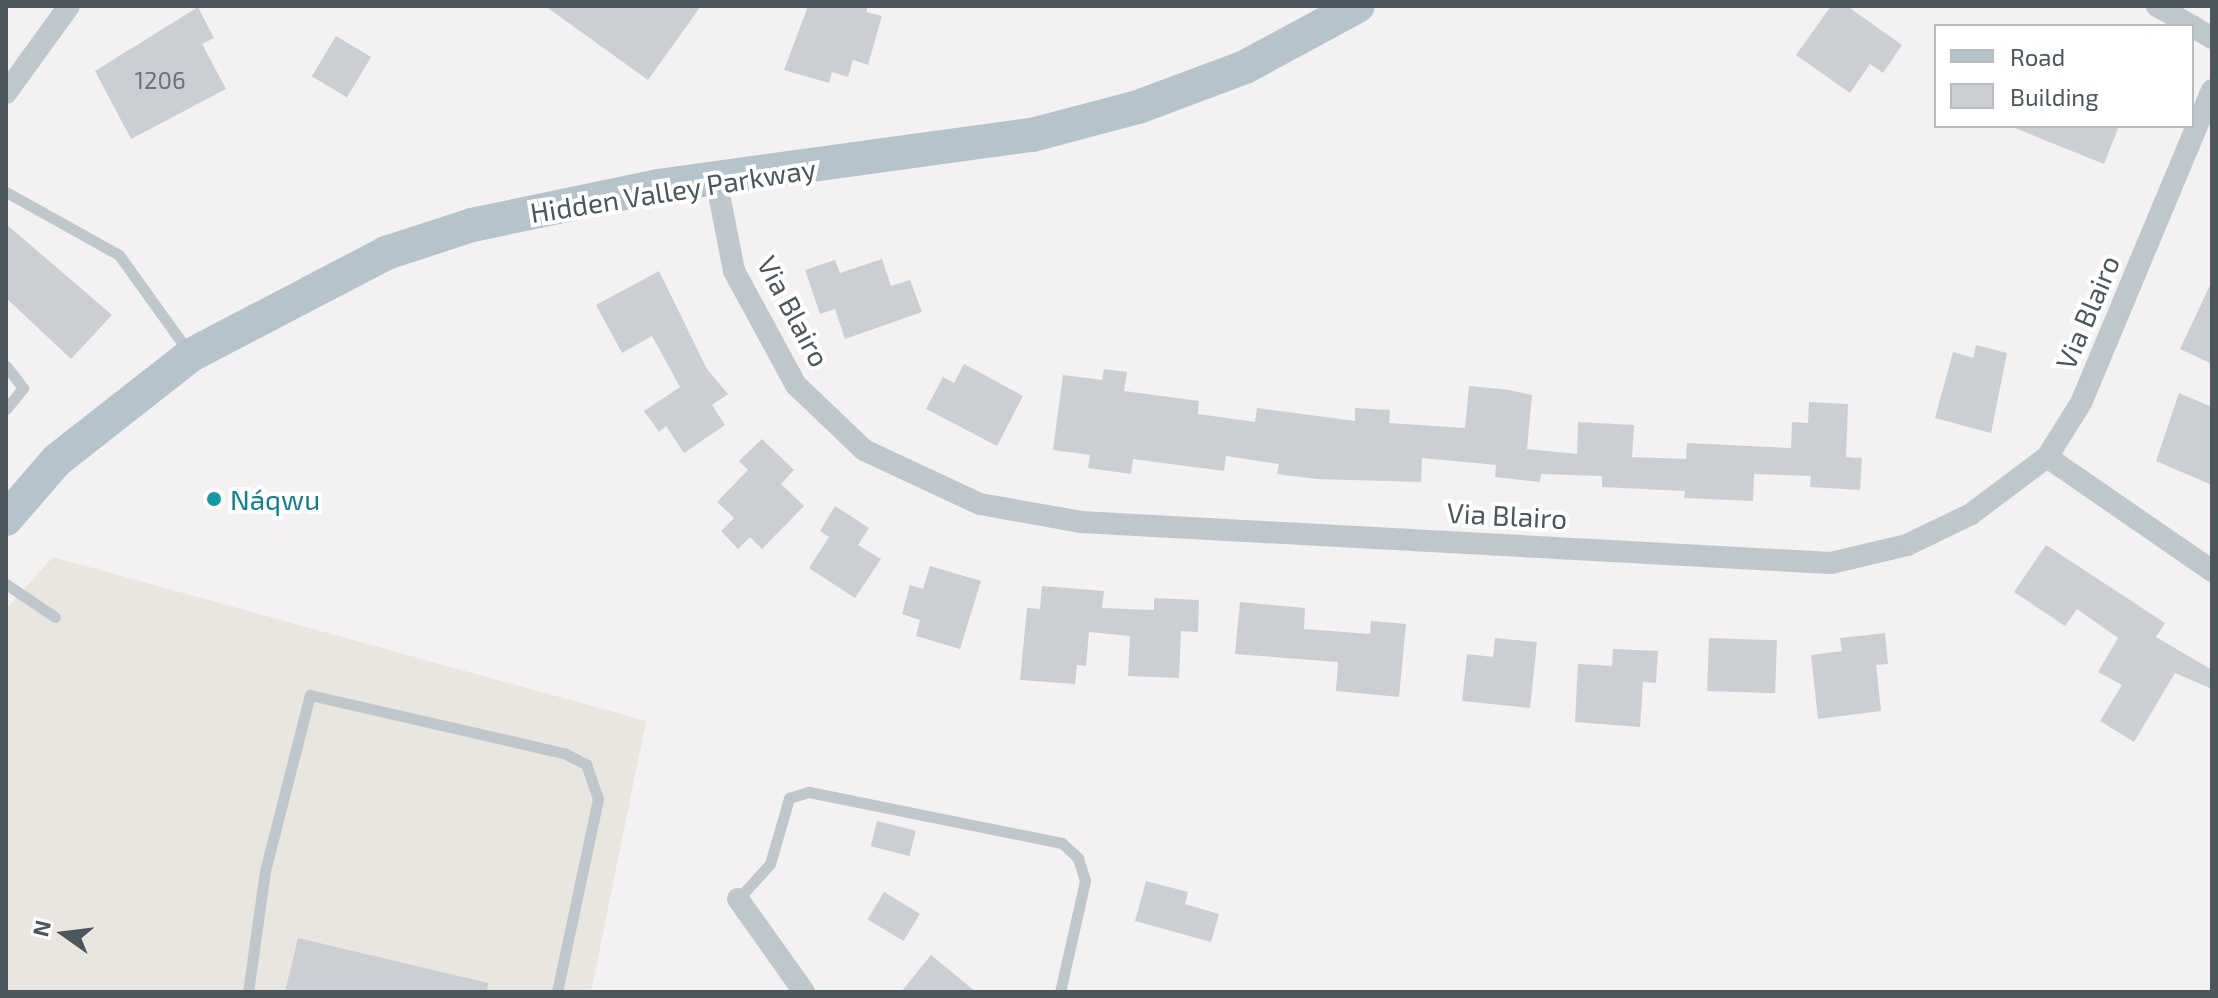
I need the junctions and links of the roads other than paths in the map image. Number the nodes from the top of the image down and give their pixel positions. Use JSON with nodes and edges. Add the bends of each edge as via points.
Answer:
{"nodes":[{"id":1,"x":69,"y":6,"type":"edge"},
{"id":2,"x":1358,"y":6,"type":"edge"},
{"id":3,"x":2157,"y":6,"type":"edge"},
{"id":4,"x":2188,"y":24,"type":"edge"},
{"id":5,"x":2194,"y":27,"type":"edge"},
{"id":6,"x":2212,"y":38,"type":"edge"},
{"id":7,"x":2212,"y":90,"type":"edge"},
{"id":8,"x":6,"y":93,"type":"edge"},
{"id":9,"x":716,"y":179,"type":"junction"},
{"id":10,"x":6,"y":192,"type":"edge"},
{"id":11,"x":191,"y":355,"type":"junction"},
{"id":12,"x":6,"y":366,"type":"edge"},
{"id":13,"x":6,"y":409,"type":"edge"},
{"id":14,"x":2047,"y":457,"type":"junction"},
{"id":15,"x":7,"y":514,"type":"edge"},
{"id":16,"x":2212,"y":571,"type":"edge"},
{"id":17,"x":6,"y":584,"type":"edge"},
{"id":18,"x":55,"y":617,"type":"dead end"},
{"id":19,"x":738,"y":899,"type":"joint"},
{"id":20,"x":248,"y":992,"type":"edge"},
{"id":21,"x":557,"y":992,"type":"edge"},
{"id":22,"x":804,"y":992,"type":"edge"},
{"id":23,"x":1060,"y":992,"type":"edge"}],
"edges":[{"from":1,"to":8,"type":"street"},
{"from":2,"to":9,"type":"main road","name":"Hidden Valley Parkway","via":[[1245,67],[1138,107],[922,154]]},
{"from":3,"to":4,"type":"street"},
{"from":5,"to":6,"type":"street"},
{"from":7,"to":14,"type":"street","name":"Via Blairo","via":[[2081,403]]},
{"from":9,"to":11,"type":"main road","name":"Hidden Valley Parkway","via":[[472,225],[386,253]]},
{"from":9,"to":14,"type":"street","name":"Via Blairo","via":[[734,271],[796,385],[864,450],[980,504],[1081,522],[1831,563],[1907,545],[1971,514]]},
{"from":10,"to":11,"type":"lane","via":[[119,255]]},
{"from":11,"to":15,"type":"main road","name":"Hidden Valley Parkway","via":[[57,460]]},
{"from":12,"to":13,"type":"lane","via":[[23,388]]},
{"from":14,"to":16,"type":"street"},
{"from":17,"to":18,"type":"lane"},
{"from":19,"to":22,"type":"street"},
{"from":19,"to":23,"type":"lane","via":[[770,864],[789,798],[809,792],[1062,843],[1078,858],[1085,881]]},
{"from":20,"to":21,"type":"lane","via":[[265,871],[310,695],[564,753],[586,764],[598,799]]}]}
